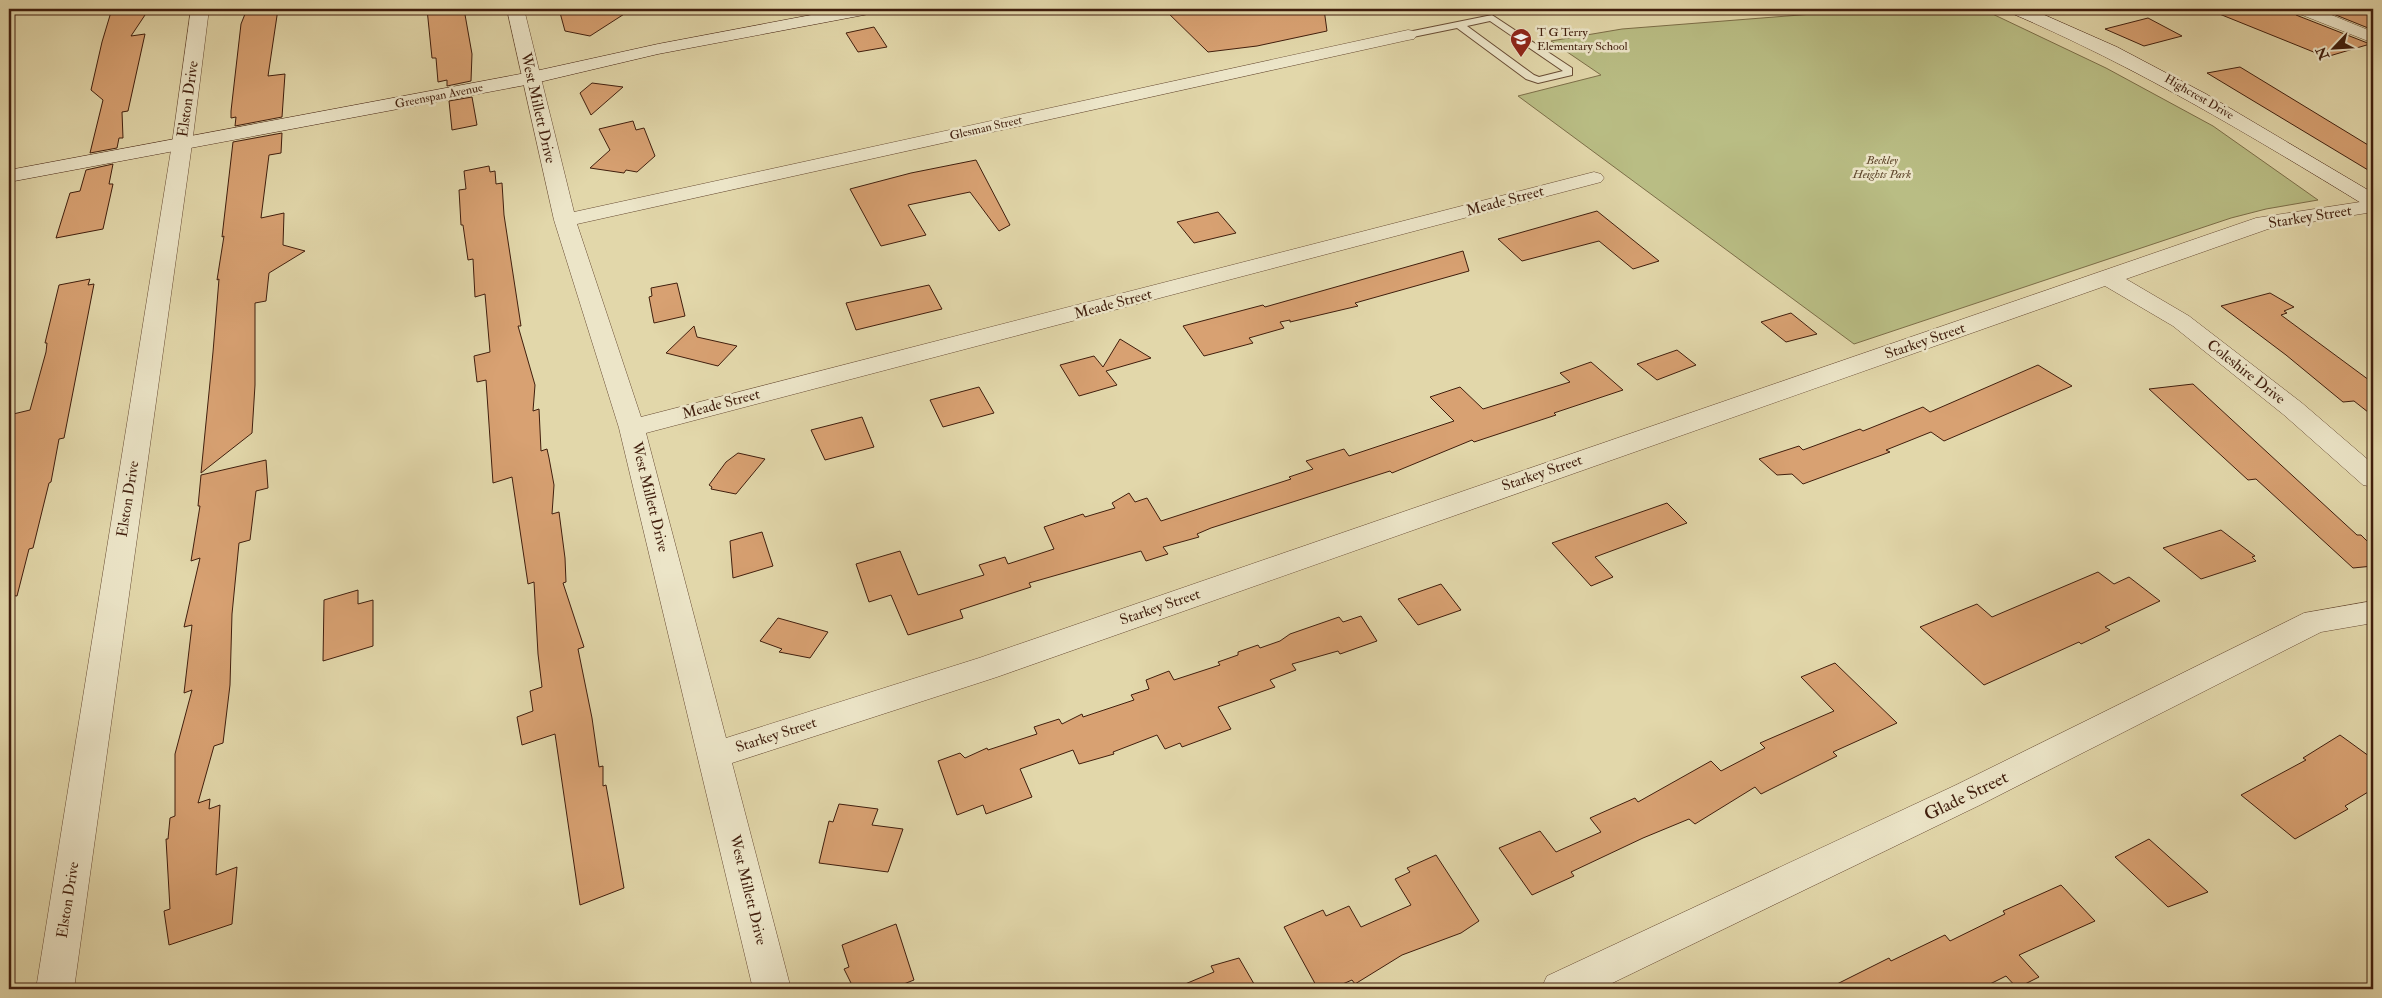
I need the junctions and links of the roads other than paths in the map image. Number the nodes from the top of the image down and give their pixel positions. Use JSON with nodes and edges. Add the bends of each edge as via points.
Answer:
{"nodes":[{"id":1,"x":200,"y":9,"type":"edge"},
{"id":2,"x":515,"y":9,"type":"edge"},
{"id":3,"x":868,"y":9,"type":"edge"},
{"id":4,"x":2017,"y":9,"type":"edge"},
{"id":5,"x":2303,"y":9,"type":"edge"},
{"id":6,"x":1459,"y":25,"type":"junction"},
{"id":7,"x":1408,"y":35,"type":"joint"},
{"id":8,"x":2373,"y":38,"type":"edge"},
{"id":9,"x":531,"y":78,"type":"junction"},
{"id":10,"x":182,"y":144,"type":"junction"},
{"id":11,"x":9,"y":176,"type":"edge"},
{"id":12,"x":1594,"y":178,"type":"dead end"},
{"id":13,"x":2373,"y":202,"type":"edge"},
{"id":14,"x":2373,"y":206,"type":"edge"},
{"id":15,"x":565,"y":220,"type":"junction"},
{"id":16,"x":2109,"y":279,"type":"junction"},
{"id":17,"x":632,"y":428,"type":"junction"},
{"id":18,"x":2373,"y":478,"type":"edge"},
{"id":19,"x":2373,"y":612,"type":"edge"},
{"id":20,"x":714,"y":755,"type":"junction"},
{"id":21,"x":55,"y":989,"type":"edge"},
{"id":22,"x":772,"y":989,"type":"edge"},
{"id":23,"x":1560,"y":989,"type":"edge"}],
"edges":[{"from":1,"to":10,"type":"street","name":"Elston Drive"},
{"from":2,"to":9,"type":"street","name":"West Millett Drive"},
{"from":3,"to":9,"type":"street","name":"Greenspan Avenue","via":[[658,48]]},
{"from":4,"to":13,"type":"street","name":"Highcrest Drive","via":[[2076,33],[2184,88]]},
{"from":5,"to":8,"type":"street"},
{"from":6,"to":6,"type":"lane","via":[[1530,77],[1538,80],[1568,73],[1492,18]]},
{"from":6,"to":7,"type":"lane"},
{"from":7,"to":15,"type":"street","name":"Glesman Street"},
{"from":9,"to":10,"type":"street","name":"Greenspan Avenue"},
{"from":9,"to":15,"type":"street","name":"West Millett Drive"},
{"from":10,"to":11,"type":"street","name":"Greenspan Avenue"},
{"from":10,"to":21,"type":"street","name":"Elston Drive"},
{"from":12,"to":17,"type":"street","name":"Meade Street"},
{"from":14,"to":16,"type":"street","name":"Starkey Street","via":[[2264,223]]},
{"from":15,"to":17,"type":"street","name":"West Millett Drive"},
{"from":16,"to":18,"type":"street","name":"Coleshire Drive","via":[[2181,321],[2293,409]]},
{"from":16,"to":20,"type":"street","name":"Starkey Street","via":[[986,668]]},
{"from":17,"to":20,"type":"street","name":"West Millett Drive"},
{"from":19,"to":23,"type":"street","name":"Glade Street","via":[[2315,621],[1968,796]]},
{"from":20,"to":22,"type":"street","name":"West Millett Drive"}]}
